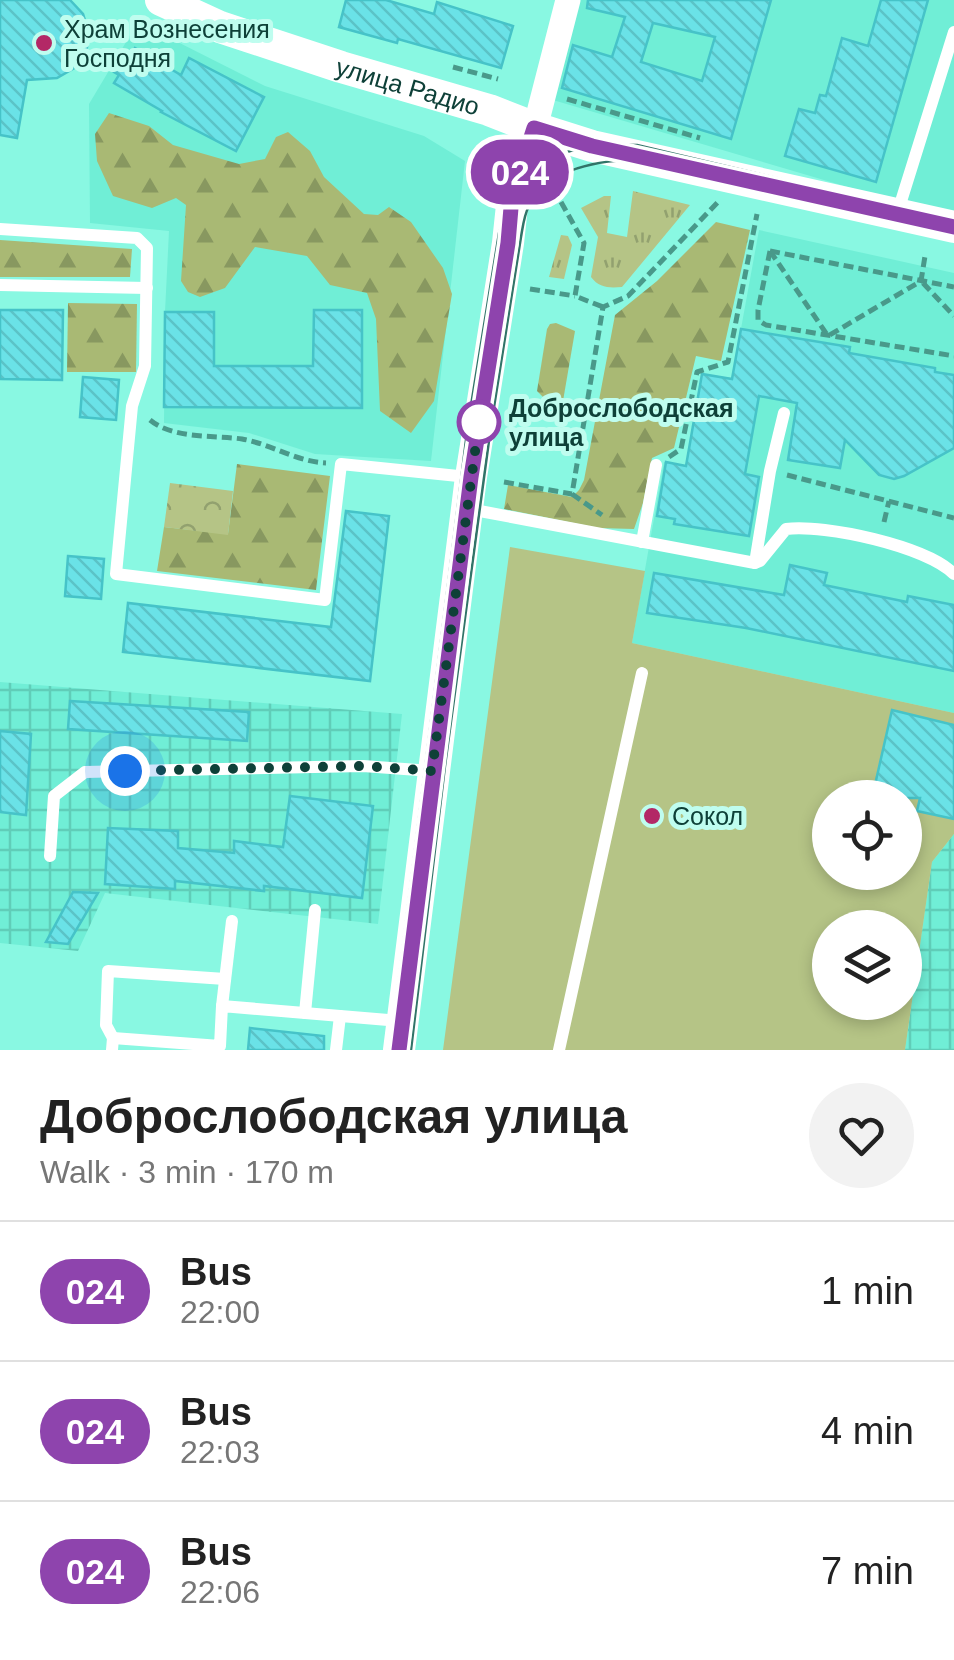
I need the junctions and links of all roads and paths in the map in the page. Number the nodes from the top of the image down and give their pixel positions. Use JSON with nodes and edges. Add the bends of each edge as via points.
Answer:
{"nodes":[{"id":1,"x":568,"y":0,"type":"edge"},
{"id":2,"x":166,"y":1,"type":"edge"},
{"id":3,"x":954,"y":32,"type":"edge"},
{"id":4,"x":562,"y":98,"type":"dead end"},
{"id":5,"x":534,"y":128,"type":"junction"},
{"id":6,"x":713,"y":142,"type":"dead end"},
{"id":7,"x":740,"y":178,"type":"junction"},
{"id":8,"x":562,"y":202,"type":"dead end"},
{"id":9,"x":757,"y":214,"type":"dead end"},
{"id":10,"x":896,"y":215,"type":"junction"},
{"id":11,"x":954,"y":227,"type":"edge"},
{"id":12,"x":0,"y":229,"type":"edge"},
{"id":13,"x":770,"y":251,"type":"junction"},
{"id":14,"x":926,"y":256,"type":"dead end"},
{"id":15,"x":921,"y":281,"type":"junction"},
{"id":16,"x":0,"y":285,"type":"edge"},
{"id":17,"x":954,"y":287,"type":"edge"},
{"id":18,"x":147,"y":288,"type":"junction"},
{"id":19,"x":530,"y":289,"type":"dead end"},
{"id":20,"x":575,"y":296,"type":"junction"},
{"id":21,"x":603,"y":307,"type":"junction"},
{"id":22,"x":954,"y":316,"type":"edge"},
{"id":23,"x":828,"y":336,"type":"junction"},
{"id":24,"x":954,"y":356,"type":"edge"},
{"id":25,"x":132,"y":406,"type":"junction"},
{"id":26,"x":784,"y":412,"type":"dead end"},
{"id":27,"x":313,"y":462,"type":"dead end"},
{"id":28,"x":656,"y":466,"type":"joint"},
{"id":29,"x":770,"y":471,"type":"junction"},
{"id":30,"x":504,"y":482,"type":"dead end"},
{"id":31,"x":468,"y":493,"type":"junction"},
{"id":32,"x":954,"y":518,"type":"edge"},
{"id":33,"x":642,"y":542,"type":"junction"},
{"id":34,"x":755,"y":564,"type":"junction"},
{"id":35,"x":954,"y":574,"type":"edge"},
{"id":36,"x":642,"y":673,"type":"dead end"},
{"id":37,"x":432,"y":771,"type":"junction"},
{"id":38,"x":50,"y":856,"type":"dead end"},
{"id":39,"x":316,"y":910,"type":"dead end"},
{"id":40,"x":232,"y":921,"type":"dead end"},
{"id":41,"x":226,"y":980,"type":"junction"},
{"id":42,"x":222,"y":1006,"type":"junction"},
{"id":43,"x":304,"y":1013,"type":"junction"},
{"id":44,"x":340,"y":1016,"type":"junction"},
{"id":45,"x":400,"y":1036,"type":"edge"},
{"id":46,"x":113,"y":1044,"type":"edge"},
{"id":47,"x":336,"y":1050,"type":"edge"},
{"id":48,"x":559,"y":1050,"type":"edge"}],
"edges":[{"from":1,"to":5,"type":"street"},
{"from":2,"to":5,"type":"street","name":"улица Радио","via":[[220,28]]},
{"from":3,"to":10,"type":"lane"},
{"from":4,"to":6,"type":"path"},
{"from":5,"to":7,"type":"street","name":"улица Радио"},
{"from":5,"to":31,"type":"street","via":[[512,196]]},
{"from":7,"to":10,"type":"street","name":"улица Радио"},
{"from":7,"to":21,"type":"path","via":[[628,296]]},
{"from":8,"to":20,"type":"path","via":[[584,244]]},
{"from":9,"to":28,"type":"path","via":[[728,362],[697,372],[681,449]]},
{"from":10,"to":11,"type":"street","name":"улица Радио"},
{"from":12,"to":18,"type":"lane","via":[[137,238],[147,248]]},
{"from":13,"to":15,"type":"path"},
{"from":13,"to":23,"type":"path"},
{"from":13,"to":23,"type":"path","via":[[758,320]]},
{"from":14,"to":15,"type":"path"},
{"from":15,"to":17,"type":"path"},
{"from":15,"to":22,"type":"path"},
{"from":15,"to":23,"type":"path"},
{"from":16,"to":18,"type":"lane"},
{"from":18,"to":25,"type":"lane","via":[[144,366]]},
{"from":19,"to":20,"type":"path"},
{"from":20,"to":21,"type":"path"},
{"from":21,"to":30,"type":"path","via":[[572,494]]},
{"from":23,"to":24,"type":"path"},
{"from":25,"to":27,"type":"path","via":[[161,429],[246,440]]},
{"from":25,"to":31,"type":"lane","via":[[116,574],[325,600],[341,464]]},
{"from":26,"to":29,"type":"lane"},
{"from":28,"to":33,"type":"lane"},
{"from":29,"to":32,"type":"path"},
{"from":29,"to":34,"type":"lane"},
{"from":31,"to":33,"type":"lane"},
{"from":31,"to":37,"type":"street"},
{"from":33,"to":34,"type":"lane"},
{"from":34,"to":35,"type":"lane","via":[[786,529],[806,526],[922,554]]},
{"from":36,"to":48,"type":"lane"},
{"from":37,"to":38,"type":"lane","via":[[364,766],[85,772],[54,796]]},
{"from":37,"to":45,"type":"street"},
{"from":39,"to":43,"type":"lane"},
{"from":40,"to":41,"type":"lane"},
{"from":41,"to":42,"type":"lane"},
{"from":41,"to":46,"type":"lane","via":[[108,971],[106,1025]]},
{"from":42,"to":43,"type":"lane"},
{"from":42,"to":46,"type":"lane","via":[[220,1046]]},
{"from":43,"to":44,"type":"lane"},
{"from":44,"to":45,"type":"lane"},
{"from":44,"to":47,"type":"lane"}]}
